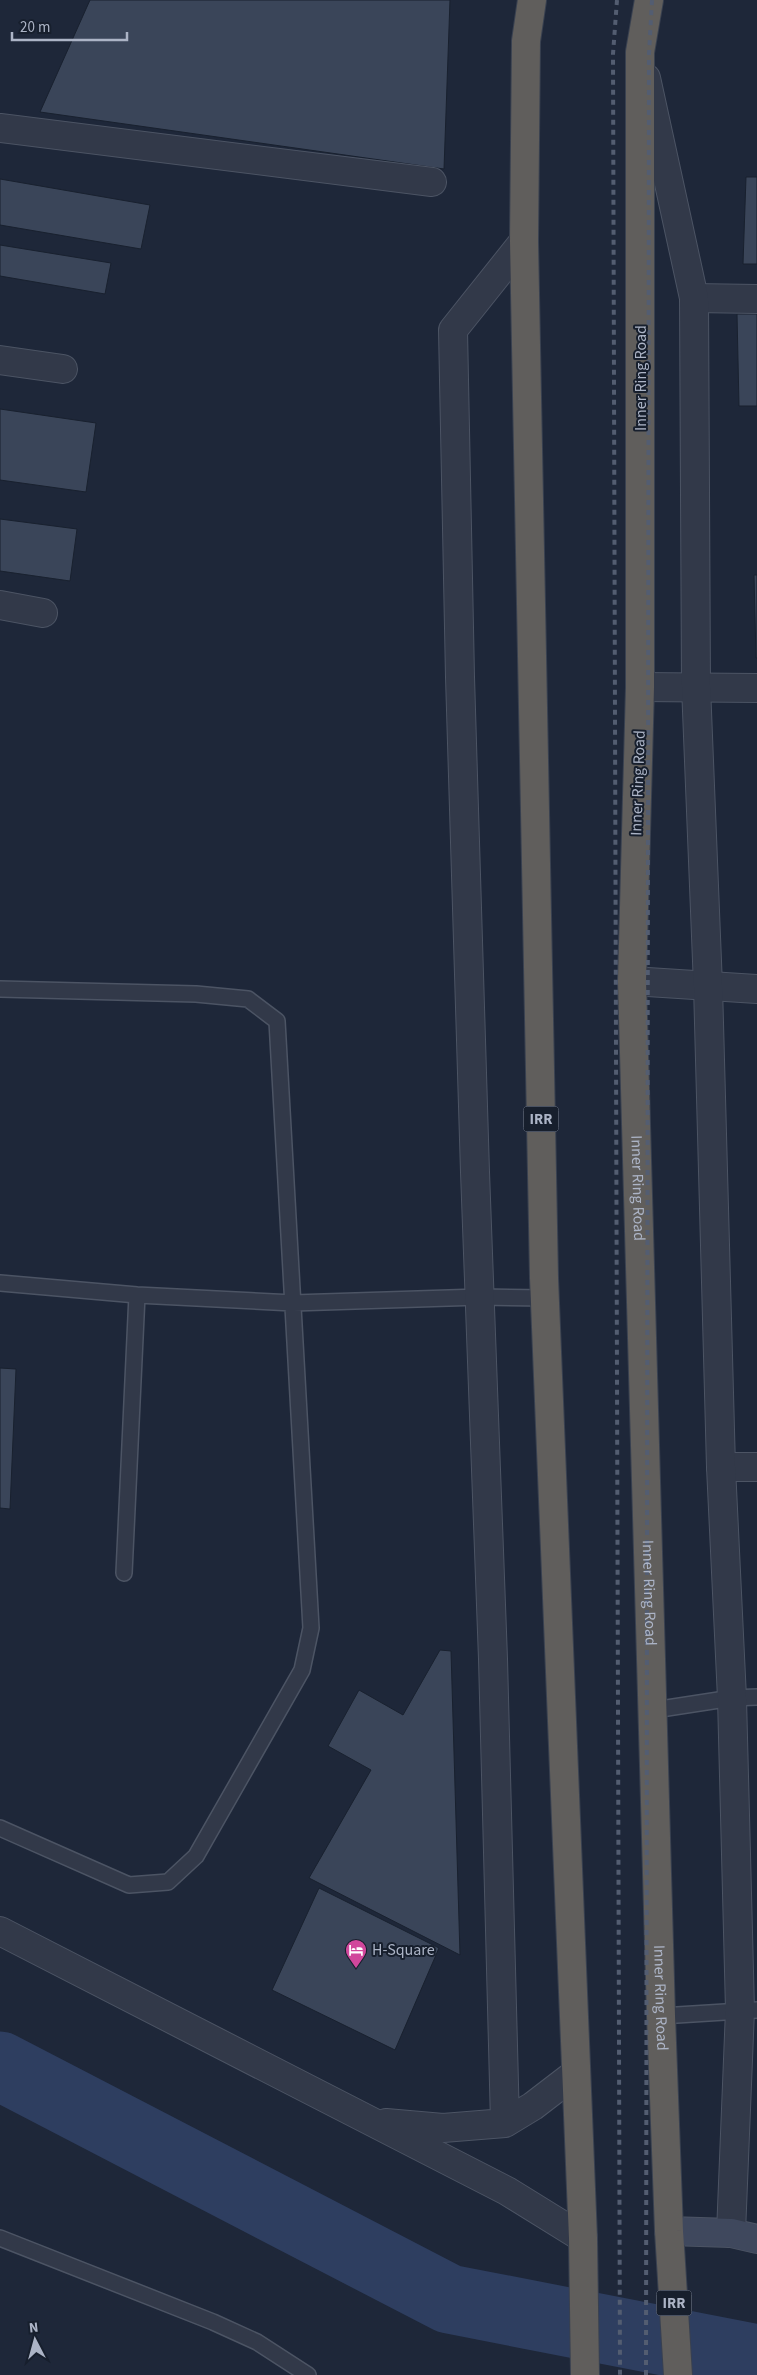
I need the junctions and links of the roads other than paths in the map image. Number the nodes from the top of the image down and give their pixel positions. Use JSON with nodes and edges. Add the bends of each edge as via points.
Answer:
{"nodes":[{"id":1,"x":532,"y":0,"type":"edge"},
{"id":2,"x":649,"y":0,"type":"edge"},
{"id":3,"x":640,"y":52,"type":"junction"},
{"id":4,"x":0,"y":128,"type":"edge"},
{"id":5,"x":432,"y":182,"type":"dead end"},
{"id":6,"x":524,"y":241,"type":"junction"},
{"id":7,"x":694,"y":298,"type":"junction"},
{"id":8,"x":757,"y":299,"type":"edge"},
{"id":9,"x":0,"y":360,"type":"edge"},
{"id":10,"x":63,"y":369,"type":"dead end"},
{"id":11,"x":0,"y":605,"type":"edge"},
{"id":12,"x":44,"y":613,"type":"dead end"},
{"id":13,"x":696,"y":686,"type":"junction"},
{"id":14,"x":640,"y":687,"type":"junction"},
{"id":15,"x":757,"y":688,"type":"edge"},
{"id":16,"x":632,"y":981,"type":"junction"},
{"id":17,"x":708,"y":986,"type":"junction"},
{"id":18,"x":0,"y":989,"type":"edge"},
{"id":19,"x":757,"y":989,"type":"edge"},
{"id":20,"x":0,"y":1282,"type":"edge"},
{"id":21,"x":137,"y":1295,"type":"junction"},
{"id":22,"x":480,"y":1297,"type":"junction"},
{"id":23,"x":545,"y":1298,"type":"junction"},
{"id":24,"x":293,"y":1303,"type":"junction"},
{"id":25,"x":721,"y":1467,"type":"junction"},
{"id":26,"x":757,"y":1467,"type":"edge"},
{"id":27,"x":124,"y":1573,"type":"dead end"},
{"id":28,"x":744,"y":1697,"type":"edge"},
{"id":29,"x":654,"y":1710,"type":"junction"},
{"id":30,"x":0,"y":1828,"type":"edge"},
{"id":31,"x":0,"y":1931,"type":"edge"},
{"id":32,"x":749,"y":2010,"type":"edge"},
{"id":33,"x":661,"y":2016,"type":"junction"},
{"id":34,"x":576,"y":2073,"type":"junction"},
{"id":35,"x":372,"y":2122,"type":"junction"},
{"id":36,"x":504,"y":2123,"type":"junction"},
{"id":37,"x":668,"y":2231,"type":"junction"},
{"id":38,"x":731,"y":2233,"type":"junction"},
{"id":39,"x":0,"y":2238,"type":"edge"},
{"id":40,"x":583,"y":2238,"type":"junction"},
{"id":41,"x":757,"y":2239,"type":"edge"},
{"id":42,"x":293,"y":2370,"type":"edge"},
{"id":43,"x":682,"y":2370,"type":"edge"},
{"id":44,"x":308,"y":2375,"type":"edge"},
{"id":45,"x":585,"y":2375,"type":"edge"}],
"edges":[{"from":1,"to":6,"type":"highway","number":"IRR","via":[[526,41]]},
{"from":2,"to":3,"type":"highway","name":"Inner Ring Road","number":"IRR"},
{"from":3,"to":7,"type":"street"},
{"from":3,"to":14,"type":"highway","name":"Inner Ring Road","number":"IRR"},
{"from":4,"to":5,"type":"street"},
{"from":6,"to":22,"type":"street","via":[[453,330],[460,677]]},
{"from":6,"to":23,"type":"highway","number":"IRR"},
{"from":7,"to":8,"type":"street"},
{"from":7,"to":13,"type":"street"},
{"from":9,"to":10,"type":"street"},
{"from":11,"to":12,"type":"street"},
{"from":13,"to":14,"type":"street"},
{"from":13,"to":15,"type":"street"},
{"from":13,"to":17,"type":"street"},
{"from":14,"to":16,"type":"highway","name":"Inner Ring Road","number":"IRR"},
{"from":16,"to":17,"type":"street"},
{"from":16,"to":29,"type":"highway","name":"Inner Ring Road","number":"IRR"},
{"from":17,"to":19,"type":"street"},
{"from":17,"to":25,"type":"street"},
{"from":18,"to":24,"type":"lane","via":[[196,994],[248,999],[277,1021]]},
{"from":20,"to":21,"type":"lane"},
{"from":21,"to":24,"type":"lane"},
{"from":21,"to":27,"type":"lane"},
{"from":22,"to":23,"type":"lane"},
{"from":22,"to":24,"type":"lane"},
{"from":22,"to":36,"type":"street"},
{"from":23,"to":34,"type":"highway","number":"IRR"},
{"from":24,"to":30,"type":"lane","via":[[311,1628],[302,1670],[196,1856],[168,1882],[129,1885]]},
{"from":25,"to":26,"type":"street"},
{"from":25,"to":28,"type":"street"},
{"from":28,"to":29,"type":"lane"},
{"from":28,"to":32,"type":"street"},
{"from":29,"to":33,"type":"highway","name":"Inner Ring Road","number":"IRR"},
{"from":31,"to":35,"type":"street"},
{"from":32,"to":33,"type":"lane"},
{"from":32,"to":38,"type":"street"},
{"from":33,"to":37,"type":"highway","name":"Inner Ring Road","number":"IRR"},
{"from":34,"to":36,"type":"street","via":[[533,2106]]},
{"from":34,"to":40,"type":"highway","number":"IRR"},
{"from":35,"to":36,"type":"street","via":[[443,2128]]},
{"from":35,"to":40,"type":"street","via":[[507,2191]]},
{"from":37,"to":38,"type":"main road"},
{"from":37,"to":43,"type":"highway","name":"Inner Ring Road","number":"IRR"},
{"from":38,"to":41,"type":"main road"},
{"from":39,"to":42,"type":"lane","via":[[213,2322],[257,2342]]},
{"from":40,"to":45,"type":"highway","number":"IRR"},
{"from":42,"to":44,"type":"lane"}]}
